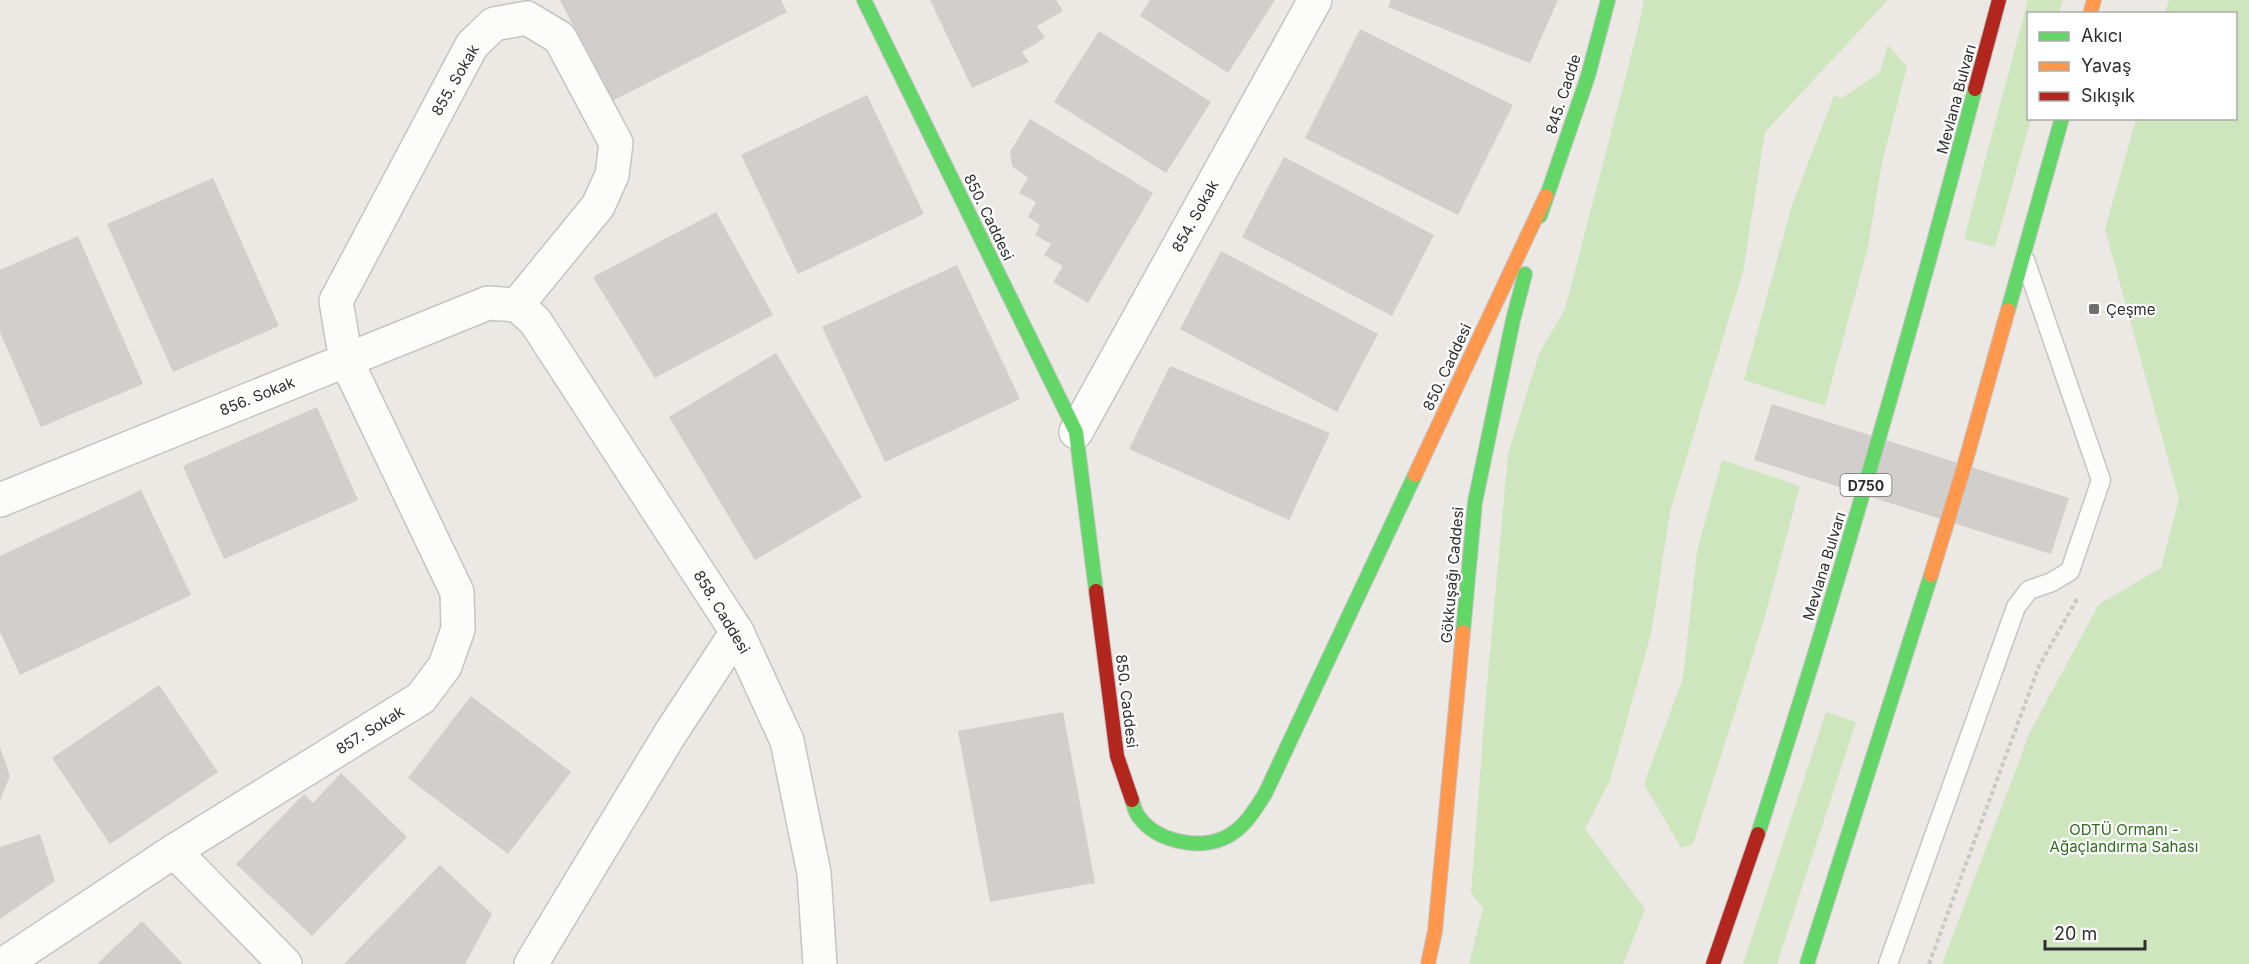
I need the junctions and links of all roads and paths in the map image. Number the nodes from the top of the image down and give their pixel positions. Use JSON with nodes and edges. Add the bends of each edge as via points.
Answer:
{"nodes":[{"id":1,"x":864,"y":0,"type":"edge"},
{"id":2,"x":1315,"y":0,"type":"edge"},
{"id":3,"x":1608,"y":0,"type":"edge"},
{"id":4,"x":1999,"y":0,"type":"edge"},
{"id":5,"x":2061,"y":120,"type":"edge"},
{"id":6,"x":1546,"y":196,"type":"junction"},
{"id":7,"x":2024,"y":257,"type":"junction"},
{"id":8,"x":517,"y":305,"type":"junction"},
{"id":9,"x":346,"y":360,"type":"junction"},
{"id":10,"x":1076,"y":432,"type":"junction"},
{"id":11,"x":0,"y":500,"type":"edge"},
{"id":12,"x":2083,"y":589,"type":"dead end"},
{"id":13,"x":737,"y":632,"type":"junction"},
{"id":14,"x":174,"y":850,"type":"junction"},
{"id":15,"x":4,"y":964,"type":"edge"},
{"id":16,"x":285,"y":964,"type":"edge"},
{"id":17,"x":531,"y":964,"type":"edge"},
{"id":18,"x":820,"y":964,"type":"edge"},
{"id":19,"x":1428,"y":964,"type":"edge"},
{"id":20,"x":1713,"y":964,"type":"edge"},
{"id":21,"x":1807,"y":964,"type":"edge"},
{"id":22,"x":1888,"y":964,"type":"edge"},
{"id":23,"x":1929,"y":964,"type":"edge"}],
"edges":[{"from":1,"to":10,"type":"main road","name":"850. Caddesi"},
{"from":2,"to":10,"type":"street","name":"854. Sokak"},
{"from":3,"to":6,"type":"main road","name":"845. Cadde","via":[[1588,76]]},
{"from":4,"to":20,"type":"main road","name":"Mevlana Bulvarı","number":"D750","via":[[1920,299],[1849,542]]},
{"from":5,"to":7,"type":"main road"},
{"from":6,"to":10,"type":"main road","name":"850. Caddesi","via":[[1264,794],[1250,818],[1226,838],[1206,844],[1183,843],[1158,833],[1138,817],[1117,756]]},
{"from":6,"to":19,"type":"main road","name":"Gökkuşağı Caddesi","via":[[1513,320],[1475,502]]},
{"from":7,"to":21,"type":"main road","via":[[1964,467]]},
{"from":7,"to":22,"type":"lane","via":[[2101,480],[2070,572],[2029,590],[2016,607]]},
{"from":8,"to":9,"type":"street","name":"856. Sokak","via":[[488,303]]},
{"from":8,"to":9,"type":"street","name":"855. Sokak","via":[[598,206],[612,175],[616,143],[560,38],[527,18],[494,24],[472,45],[336,301]]},
{"from":8,"to":13,"type":"street","name":"858. Caddesi","via":[[535,321]]},
{"from":9,"to":11,"type":"street","name":"856. Sokak"},
{"from":9,"to":14,"type":"street","name":"857. Sokak","via":[[457,592],[458,629],[445,666],[421,698]]},
{"from":12,"to":23,"type":"path","via":[[2039,666]]},
{"from":13,"to":17,"type":"street","via":[[670,734]]},
{"from":13,"to":18,"type":"street","name":"858. Caddesi","via":[[787,741],[814,873]]},
{"from":14,"to":15,"type":"street","name":"857. Sokak"},
{"from":14,"to":16,"type":"street"}]}
